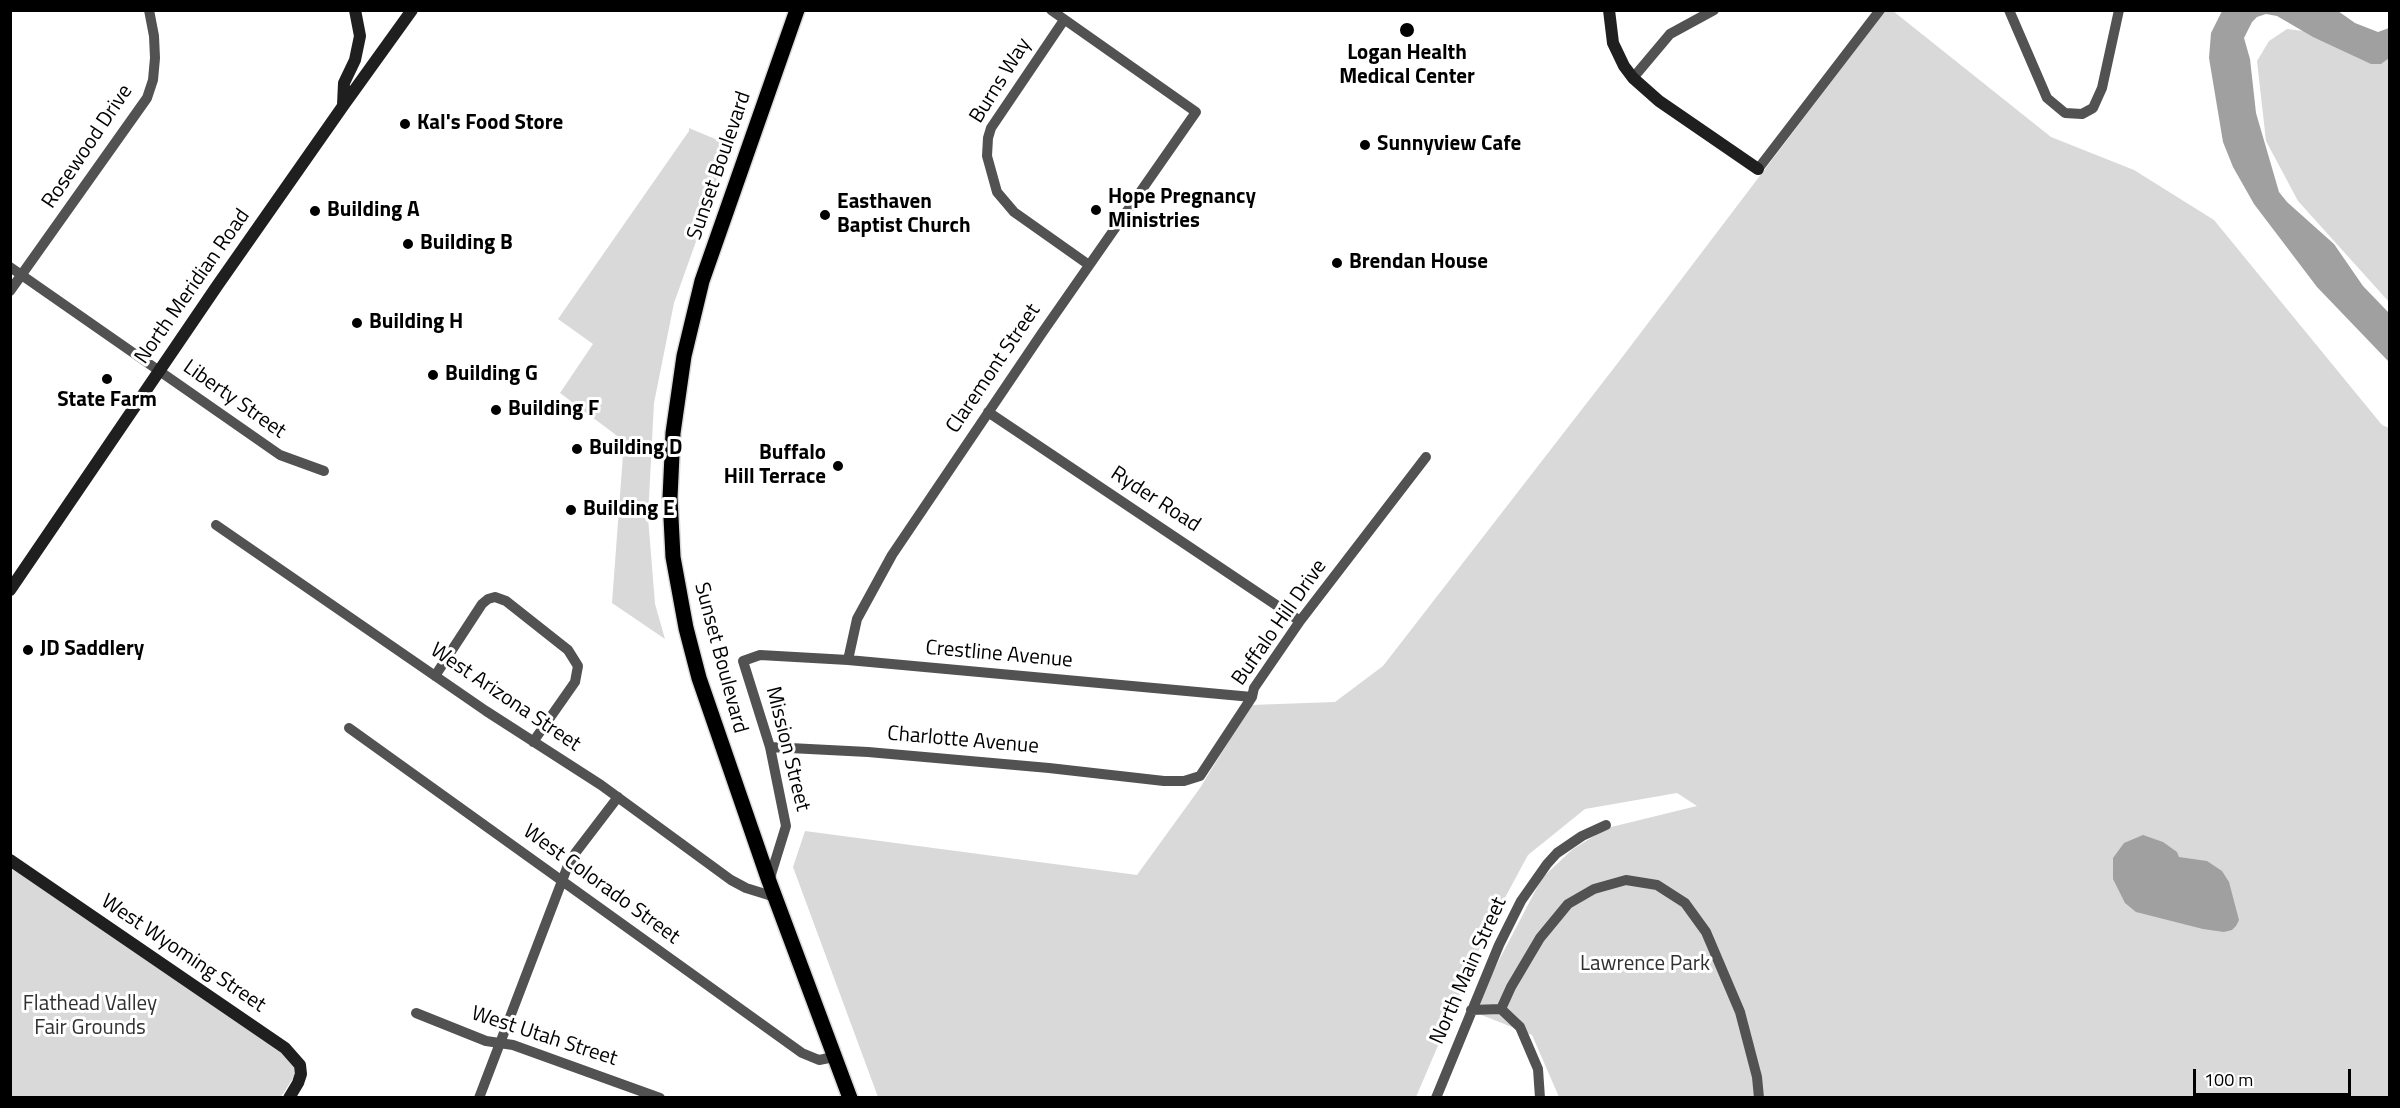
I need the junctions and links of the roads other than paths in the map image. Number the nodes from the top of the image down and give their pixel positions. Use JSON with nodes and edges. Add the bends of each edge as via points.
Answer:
{"nodes":[{"id":1,"x":149,"y":10,"type":"edge"},
{"id":2,"x":355,"y":10,"type":"edge"},
{"id":3,"x":797,"y":10,"type":"edge"},
{"id":4,"x":1051,"y":10,"type":"edge"},
{"id":5,"x":1609,"y":10,"type":"edge"},
{"id":6,"x":1714,"y":10,"type":"edge"},
{"id":7,"x":1880,"y":10,"type":"edge"},
{"id":8,"x":2009,"y":10,"type":"edge"},
{"id":9,"x":2119,"y":10,"type":"edge"},
{"id":10,"x":409,"y":12,"type":"edge"},
{"id":11,"x":1064,"y":20,"type":"junction"},
{"id":12,"x":1633,"y":78,"type":"junction"},
{"id":13,"x":343,"y":106,"type":"junction"},
{"id":14,"x":1758,"y":170,"type":"joint"},
{"id":15,"x":1089,"y":266,"type":"junction"},
{"id":16,"x":10,"y":267,"type":"edge"},
{"id":17,"x":22,"y":275,"type":"junction"},
{"id":18,"x":10,"y":291,"type":"edge"},
{"id":19,"x":159,"y":371,"type":"junction"},
{"id":20,"x":988,"y":412,"type":"junction"},
{"id":21,"x":1426,"y":457,"type":"dead end"},
{"id":22,"x":324,"y":471,"type":"dead end"},
{"id":23,"x":216,"y":525,"type":"dead end"},
{"id":24,"x":10,"y":590,"type":"edge"},
{"id":25,"x":1300,"y":621,"type":"junction"},
{"id":26,"x":848,"y":660,"type":"junction"},
{"id":27,"x":743,"y":661,"type":"joint"},
{"id":28,"x":435,"y":676,"type":"junction"},
{"id":29,"x":1252,"y":698,"type":"junction"},
{"id":30,"x":349,"y":728,"type":"dead end"},
{"id":31,"x":533,"y":742,"type":"junction"},
{"id":32,"x":770,"y":747,"type":"junction"},
{"id":33,"x":1153,"y":779,"type":"joint"},
{"id":34,"x":618,"y":797,"type":"junction"},
{"id":35,"x":1606,"y":825,"type":"dead end"},
{"id":36,"x":10,"y":860,"type":"edge"},
{"id":37,"x":562,"y":881,"type":"junction"},
{"id":38,"x":769,"y":881,"type":"junction"},
{"id":39,"x":775,"y":897,"type":"junction"},
{"id":40,"x":1501,"y":1009,"type":"junction"},
{"id":41,"x":1471,"y":1010,"type":"junction"},
{"id":42,"x":416,"y":1012,"type":"dead end"},
{"id":43,"x":500,"y":1042,"type":"junction"},
{"id":44,"x":834,"y":1057,"type":"junction"},
{"id":45,"x":289,"y":1098,"type":"edge"},
{"id":46,"x":479,"y":1098,"type":"edge"},
{"id":47,"x":660,"y":1098,"type":"edge"},
{"id":48,"x":849,"y":1098,"type":"edge"},
{"id":49,"x":1436,"y":1098,"type":"edge"},
{"id":50,"x":1539,"y":1098,"type":"edge"},
{"id":51,"x":1759,"y":1098,"type":"edge"}],
"edges":[{"from":1,"to":17,"type":"street","name":"Rosewood Drive","via":[[156,58],[147,98]]},
{"from":2,"to":13,"type":"main road","via":[[360,36],[355,60],[344,83]]},
{"from":3,"to":38,"type":"main road","name":"Sunset Boulevard","via":[[702,281],[684,356],[672,433],[670,487],[673,557],[686,628],[706,700]]},
{"from":4,"to":11,"type":"street"},
{"from":5,"to":12,"type":"main road","via":[[1613,43]]},
{"from":6,"to":12,"type":"street","via":[[1670,34]]},
{"from":7,"to":14,"type":"street"},
{"from":8,"to":9,"type":"street","via":[[2047,98],[2065,113],[2082,114],[2092,108],[2105,79]]},
{"from":10,"to":13,"type":"main road","name":"North Meridian Road"},
{"from":11,"to":15,"type":"street","name":"Burns Way","via":[[991,128],[986,148],[997,192],[1014,212]]},
{"from":11,"to":15,"type":"street","name":"Claremont Street","via":[[1196,112]]},
{"from":12,"to":14,"type":"main road"},
{"from":13,"to":19,"type":"main road","name":"North Meridian Road"},
{"from":15,"to":20,"type":"street","name":"Claremont Street"},
{"from":16,"to":17,"type":"street","name":"Liberty Street"},
{"from":17,"to":18,"type":"street","name":"Rosewood Drive"},
{"from":17,"to":19,"type":"street","name":"Liberty Street"},
{"from":19,"to":22,"type":"street","name":"Liberty Street","via":[[280,455]]},
{"from":19,"to":24,"type":"main road","name":"North Meridian Road"},
{"from":20,"to":25,"type":"street","name":"Ryder Road"},
{"from":20,"to":26,"type":"street","name":"Claremont Street","via":[[873,587],[857,619]]},
{"from":21,"to":25,"type":"street","name":"Buffalo Hill Drive"},
{"from":23,"to":28,"type":"street","name":"West Arizona Street"},
{"from":25,"to":29,"type":"street","name":"Buffalo Hill Drive","via":[[1254,688]]},
{"from":26,"to":27,"type":"street","name":"Crestline Avenue","via":[[760,655]]},
{"from":26,"to":29,"type":"street","name":"Crestline Avenue"},
{"from":27,"to":32,"type":"street","name":"Mission Street"},
{"from":28,"to":31,"type":"street","name":"West Arizona Street"},
{"from":28,"to":31,"type":"street","via":[[482,604],[495,597],[506,601],[568,650],[578,666],[575,682]]},
{"from":29,"to":33,"type":"street","name":"Buffalo Hill Drive","via":[[1200,776],[1174,781]]},
{"from":30,"to":37,"type":"street","name":"West Colorado Street"},
{"from":31,"to":34,"type":"street","name":"West Arizona Street"},
{"from":32,"to":33,"type":"street","name":"Charlotte Avenue","via":[[868,752]]},
{"from":32,"to":38,"type":"street","name":"Mission Street","via":[[786,826]]},
{"from":34,"to":37,"type":"street","via":[[576,852]]},
{"from":34,"to":39,"type":"street","name":"West Arizona Street","via":[[731,880]]},
{"from":35,"to":41,"type":"street","name":"North Main Street","via":[[1557,853],[1536,878],[1503,936]]},
{"from":36,"to":45,"type":"main road","name":"West Wyoming Street","via":[[285,1048],[300,1065],[301,1074]]},
{"from":37,"to":43,"type":"street"},
{"from":37,"to":44,"type":"street","name":"West Colorado Street","via":[[802,1053],[819,1060]]},
{"from":38,"to":39,"type":"main road","name":"Sunset Boulevard"},
{"from":39,"to":44,"type":"main road","name":"Sunset Boulevard"},
{"from":40,"to":41,"type":"street"},
{"from":40,"to":50,"type":"street","via":[[1520,1027],[1530,1046],[1538,1069]]},
{"from":40,"to":51,"type":"street","via":[[1540,938],[1568,904],[1593,889],[1626,880],[1657,885],[1685,903],[1706,932],[1740,1012]]},
{"from":41,"to":49,"type":"street","name":"North Main Street"},
{"from":42,"to":43,"type":"street","name":"West Utah Street","via":[[486,1041]]},
{"from":43,"to":46,"type":"street"},
{"from":43,"to":47,"type":"street","name":"West Utah Street"},
{"from":44,"to":48,"type":"main road","name":"Sunset Boulevard"}]}
